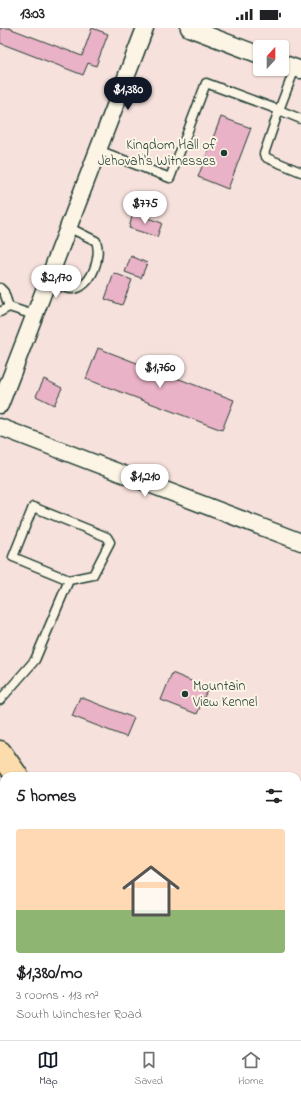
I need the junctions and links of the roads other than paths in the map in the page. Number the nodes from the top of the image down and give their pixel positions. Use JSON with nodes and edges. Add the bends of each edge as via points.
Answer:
{"nodes":[{"id":1,"x":145,"y":28,"type":"edge"},
{"id":2,"x":189,"y":28,"type":"edge"},
{"id":3,"x":253,"y":52,"type":"edge"},
{"id":4,"x":293,"y":67,"type":"edge"},
{"id":5,"x":279,"y":110,"type":"junction"},
{"id":6,"x":301,"y":119,"type":"edge"},
{"id":7,"x":98,"y":150,"type":"junction"},
{"id":8,"x":301,"y":172,"type":"edge"},
{"id":9,"x":68,"y":227,"type":"junction"},
{"id":10,"x":48,"y":281,"type":"junction"},
{"id":11,"x":0,"y":288,"type":"edge"},
{"id":12,"x":9,"y":308,"type":"junction"},
{"id":13,"x":0,"y":312,"type":"edge"},
{"id":14,"x":34,"y":316,"type":"junction"},
{"id":15,"x":0,"y":405,"type":"edge"},
{"id":16,"x":0,"y":427,"type":"edge"},
{"id":17,"x":301,"y":542,"type":"edge"},
{"id":18,"x":69,"y":580,"type":"junction"},
{"id":19,"x":0,"y":700,"type":"edge"},
{"id":20,"x":0,"y":752,"type":"edge"},
{"id":21,"x":14,"y":772,"type":"edge"}],
"edges":[{"from":1,"to":7,"type":"street"},
{"from":2,"to":3,"type":"street"},
{"from":4,"to":5,"type":"lane"},
{"from":5,"to":6,"type":"lane"},
{"from":5,"to":7,"type":"lane","via":[[206,83],[170,178]]},
{"from":5,"to":8,"type":"lane","via":[[264,154],[267,158]]},
{"from":7,"to":9,"type":"street"},
{"from":9,"to":10,"type":"street"},
{"from":9,"to":10,"type":"lane","via":[[96,241],[99,248],[93,270],[82,286],[73,289]]},
{"from":10,"to":14,"type":"street"},
{"from":11,"to":12,"type":"lane","via":[[4,292]]},
{"from":12,"to":13,"type":"lane"},
{"from":12,"to":14,"type":"lane"},
{"from":14,"to":15,"type":"street"},
{"from":16,"to":17,"type":"street"},
{"from":18,"to":18,"type":"lane","via":[[13,557],[33,507],[107,537],[110,542],[93,575]]},
{"from":18,"to":19,"type":"lane","via":[[35,660]]},
{"from":20,"to":21,"type":"main road"}]}
